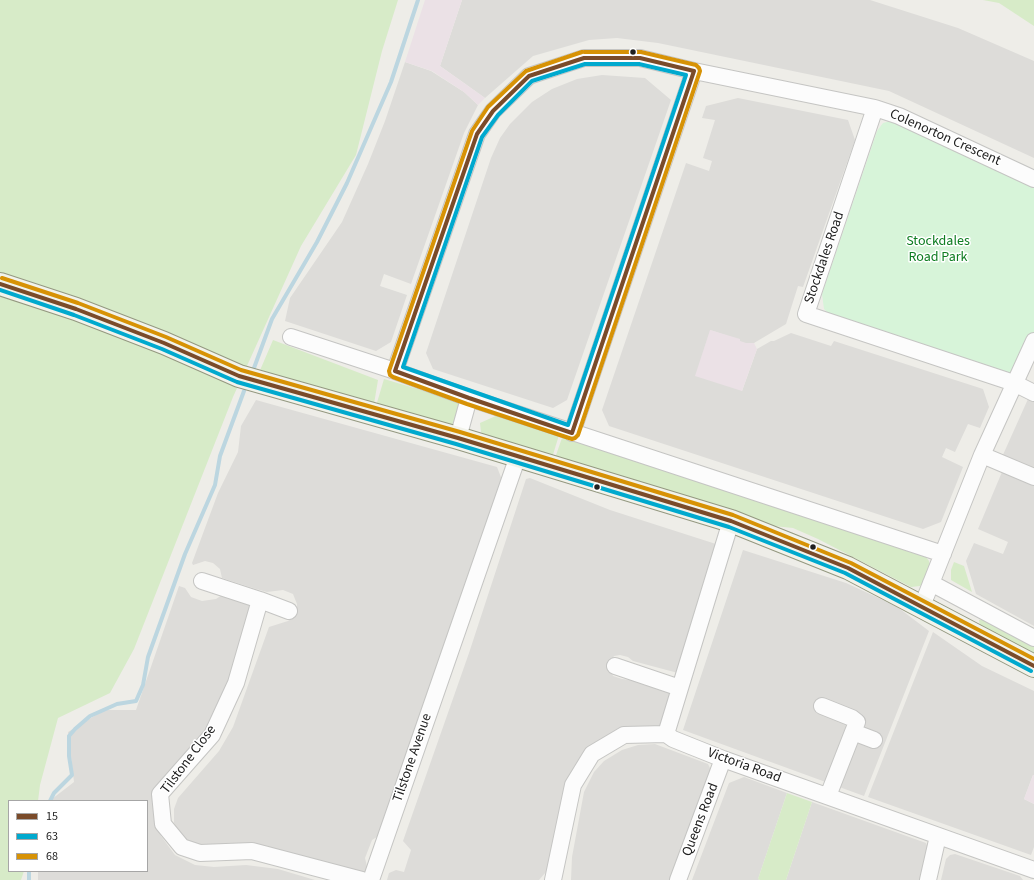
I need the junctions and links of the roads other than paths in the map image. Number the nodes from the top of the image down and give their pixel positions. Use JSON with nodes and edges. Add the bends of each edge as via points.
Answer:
{"nodes":[{"id":1,"x":694,"y":71,"type":"junction"},
{"id":2,"x":875,"y":108,"type":"junction"},
{"id":3,"x":1034,"y":179,"type":"edge"},
{"id":4,"x":0,"y":284,"type":"edge"},
{"id":5,"x":291,"y":337,"type":"dead end"},
{"id":6,"x":1034,"y":341,"type":"edge"},
{"id":7,"x":397,"y":365,"type":"junction"},
{"id":8,"x":1014,"y":384,"type":"junction"},
{"id":9,"x":1034,"y":393,"type":"edge"},
{"id":10,"x":468,"y":398,"type":"junction"},
{"id":11,"x":572,"y":433,"type":"junction"},
{"id":12,"x":458,"y":438,"type":"junction"},
{"id":13,"x":982,"y":455,"type":"junction"},
{"id":14,"x":518,"y":456,"type":"junction"},
{"id":15,"x":1034,"y":477,"type":"edge"},
{"id":16,"x":731,"y":521,"type":"junction"},
{"id":17,"x":943,"y":554,"type":"junction"},
{"id":18,"x":202,"y":581,"type":"dead end"},
{"id":19,"x":931,"y":582,"type":"junction"},
{"id":20,"x":260,"y":600,"type":"junction"},
{"id":21,"x":922,"y":606,"type":"junction"},
{"id":22,"x":289,"y":611,"type":"dead end"},
{"id":23,"x":1034,"y":638,"type":"edge"},
{"id":24,"x":615,"y":666,"type":"dead end"},
{"id":25,"x":1034,"y":666,"type":"edge"},
{"id":26,"x":680,"y":688,"type":"junction"},
{"id":27,"x":822,"y":706,"type":"dead end"},
{"id":28,"x":853,"y":732,"type":"junction"},
{"id":29,"x":666,"y":734,"type":"junction"},
{"id":30,"x":874,"y":740,"type":"dead end"},
{"id":31,"x":723,"y":759,"type":"junction"},
{"id":32,"x":828,"y":796,"type":"junction"},
{"id":33,"x":938,"y":836,"type":"junction"},
{"id":34,"x":1034,"y":870,"type":"edge"},
{"id":35,"x":362,"y":880,"type":"edge"},
{"id":36,"x":371,"y":880,"type":"edge"},
{"id":37,"x":553,"y":880,"type":"edge"},
{"id":38,"x":678,"y":880,"type":"edge"},
{"id":39,"x":928,"y":880,"type":"edge"}],
"edges":[{"from":1,"to":2,"type":"street","name":"Colenorton Crescent"},
{"from":1,"to":7,"type":"street","name":"Colenorton Crescent","via":[[640,58],[584,58],[529,76],[492,111],[478,134]]},
{"from":1,"to":11,"type":"street"},
{"from":2,"to":3,"type":"street","name":"Colenorton Crescent","via":[[899,116]]},
{"from":2,"to":8,"type":"street","name":"Stockdales Road","via":[[806,314]]},
{"from":4,"to":12,"type":"main road","via":[[76,309],[164,343],[239,376]]},
{"from":5,"to":7,"type":"street"},
{"from":6,"to":8,"type":"street"},
{"from":7,"to":10,"type":"street"},
{"from":8,"to":9,"type":"street"},
{"from":8,"to":13,"type":"street"},
{"from":10,"to":11,"type":"street"},
{"from":10,"to":12,"type":"street"},
{"from":11,"to":17,"type":"street"},
{"from":12,"to":14,"type":"main road"},
{"from":13,"to":15,"type":"street"},
{"from":13,"to":17,"type":"street"},
{"from":14,"to":16,"type":"main road"},
{"from":14,"to":36,"type":"street","name":"Tilstone Avenue"},
{"from":16,"to":21,"type":"main road","via":[[848,568]]},
{"from":16,"to":26,"type":"street"},
{"from":17,"to":19,"type":"street"},
{"from":18,"to":20,"type":"street"},
{"from":19,"to":21,"type":"street"},
{"from":19,"to":23,"type":"street"},
{"from":20,"to":22,"type":"street"},
{"from":20,"to":35,"type":"street","name":"Tilstone Close","via":[[236,683],[212,735],[160,794],[164,824],[182,847],[200,853],[252,850]]},
{"from":21,"to":25,"type":"main road"},
{"from":24,"to":26,"type":"street"},
{"from":26,"to":29,"type":"street"},
{"from":27,"to":28,"type":"street","via":[[857,722]]},
{"from":28,"to":30,"type":"street"},
{"from":28,"to":32,"type":"street"},
{"from":29,"to":31,"type":"street","name":"Victoria Road","via":[[672,739]]},
{"from":29,"to":37,"type":"street","via":[[624,735],[592,754],[573,786]]},
{"from":31,"to":32,"type":"street","name":"Victoria Road"},
{"from":31,"to":38,"type":"street","name":"Queens Road"},
{"from":32,"to":33,"type":"street","name":"Victoria Road"},
{"from":33,"to":34,"type":"street","name":"Victoria Road"},
{"from":33,"to":39,"type":"street"}]}
